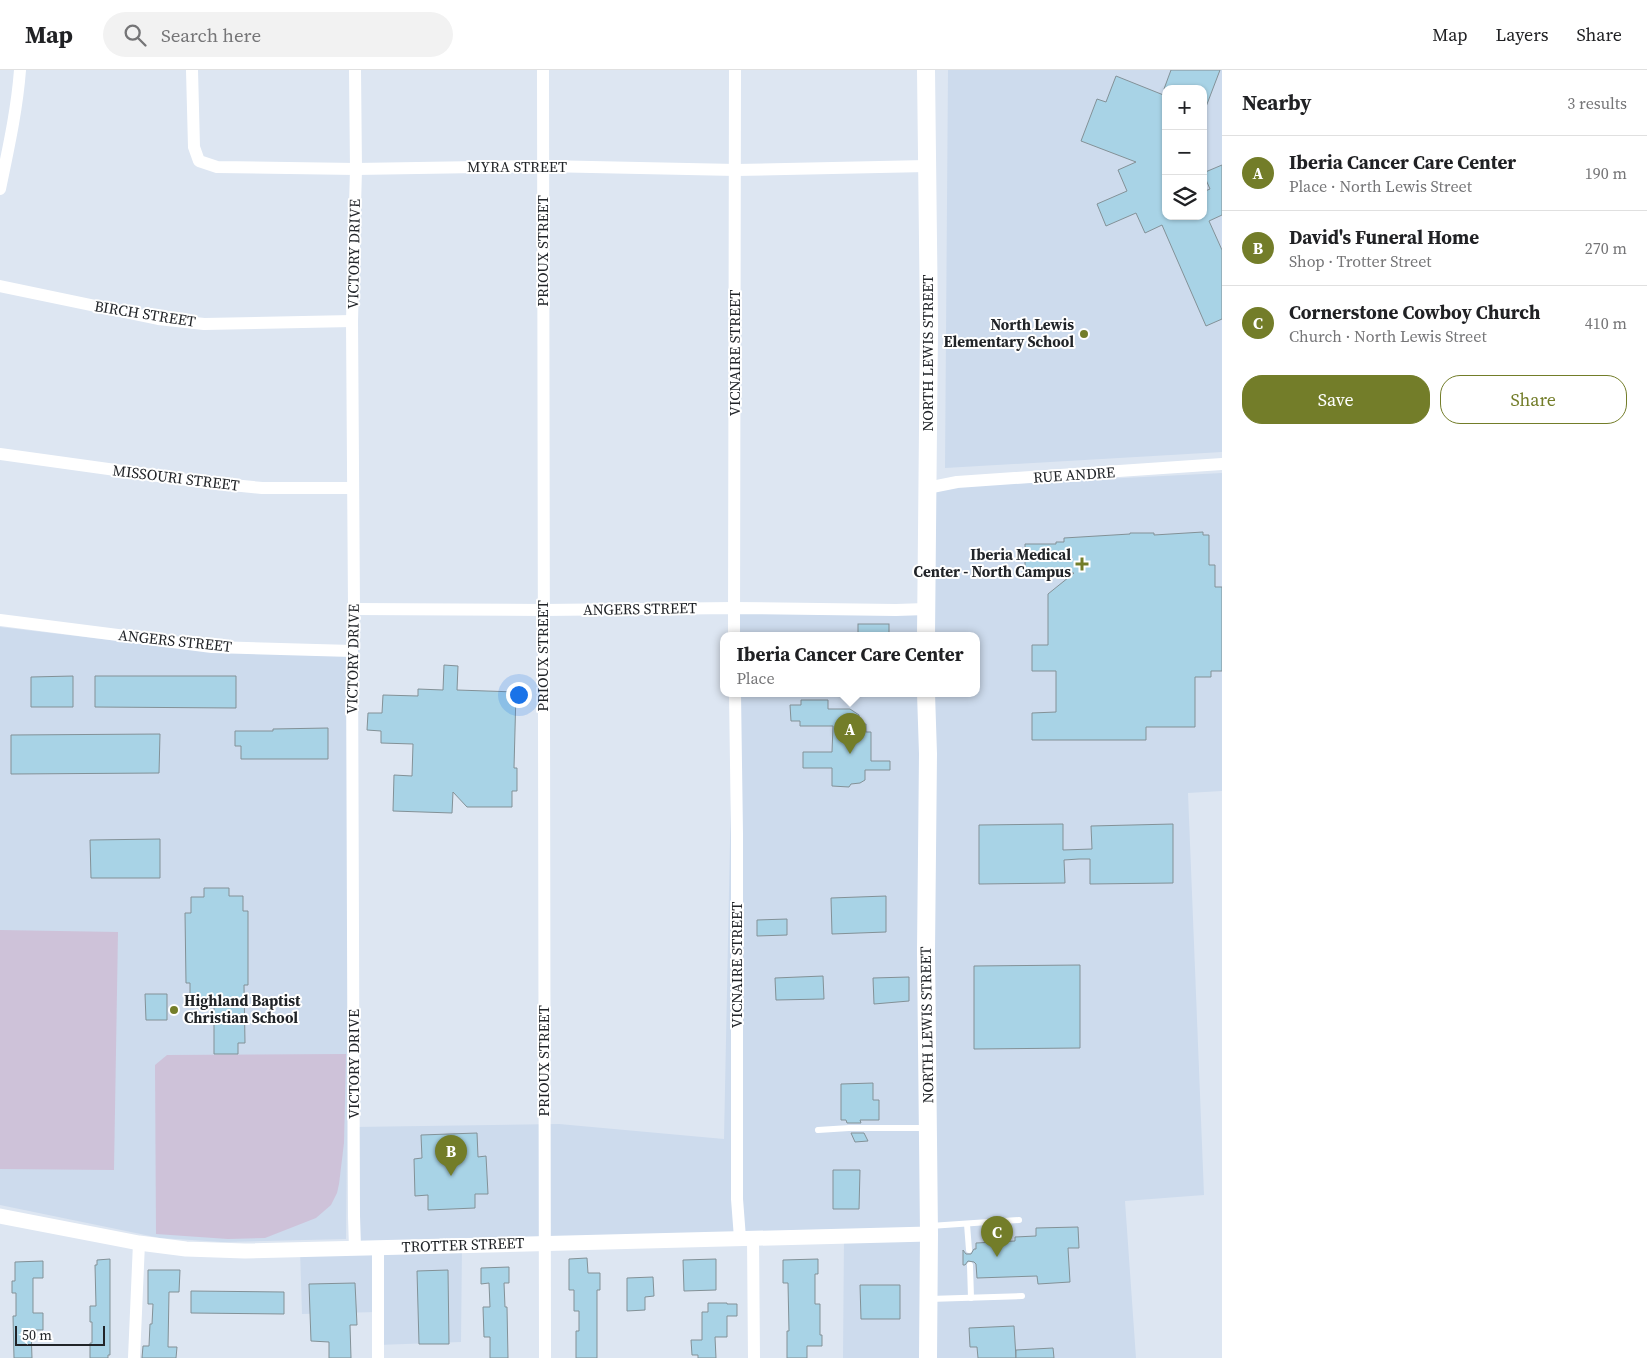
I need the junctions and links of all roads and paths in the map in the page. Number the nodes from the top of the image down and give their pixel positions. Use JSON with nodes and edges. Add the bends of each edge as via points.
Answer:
{"nodes":[{"id":1,"x":20,"y":70,"type":"edge"},
{"id":2,"x":192,"y":70,"type":"edge"},
{"id":3,"x":355,"y":70,"type":"edge"},
{"id":4,"x":543,"y":70,"type":"edge"},
{"id":5,"x":735,"y":70,"type":"edge"},
{"id":6,"x":926,"y":70,"type":"edge"},
{"id":7,"x":543,"y":166,"type":"junction"},
{"id":8,"x":927,"y":166,"type":"junction"},
{"id":9,"x":356,"y":169,"type":"junction"},
{"id":10,"x":736,"y":170,"type":"junction"},
{"id":11,"x":0,"y":189,"type":"edge"},
{"id":12,"x":0,"y":286,"type":"edge"},
{"id":13,"x":352,"y":321,"type":"junction"},
{"id":14,"x":0,"y":454,"type":"edge"},
{"id":15,"x":1222,"y":464,"type":"edge"},
{"id":16,"x":353,"y":488,"type":"junction"},
{"id":17,"x":927,"y":488,"type":"junction"},
{"id":18,"x":734,"y":608,"type":"junction"},
{"id":19,"x":354,"y":609,"type":"junction"},
{"id":20,"x":926,"y":609,"type":"junction"},
{"id":21,"x":543,"y":610,"type":"junction"},
{"id":22,"x":0,"y":620,"type":"edge"},
{"id":23,"x":734,"y":632,"type":"edge"},
{"id":24,"x":926,"y":632,"type":"edge"},
{"id":25,"x":352,"y":651,"type":"junction"},
{"id":26,"x":735,"y":697,"type":"edge"},
{"id":27,"x":926,"y":697,"type":"edge"},
{"id":28,"x":928,"y":1128,"type":"junction"},
{"id":29,"x":818,"y":1130,"type":"dead end"},
{"id":30,"x":0,"y":1216,"type":"edge"},
{"id":31,"x":1020,"y":1220,"type":"dead end"},
{"id":32,"x":967,"y":1224,"type":"junction"},
{"id":33,"x":929,"y":1230,"type":"junction"},
{"id":34,"x":746,"y":1238,"type":"junction"},
{"id":35,"x":139,"y":1243,"type":"junction"},
{"id":36,"x":545,"y":1243,"type":"junction"},
{"id":37,"x":355,"y":1248,"type":"junction"},
{"id":38,"x":378,"y":1248,"type":"junction"},
{"id":39,"x":969,"y":1250,"type":"dead end"},
{"id":40,"x":970,"y":1265,"type":"dead end"},
{"id":41,"x":1022,"y":1296,"type":"dead end"},
{"id":42,"x":971,"y":1298,"type":"junction"},
{"id":43,"x":928,"y":1300,"type":"junction"},
{"id":44,"x":134,"y":1358,"type":"edge"},
{"id":45,"x":378,"y":1358,"type":"edge"},
{"id":46,"x":545,"y":1358,"type":"edge"},
{"id":47,"x":754,"y":1358,"type":"edge"},
{"id":48,"x":928,"y":1358,"type":"edge"}],
"edges":[{"from":1,"to":11,"type":"street"},
{"from":2,"to":9,"type":"street","name":"MYRA STREET","via":[[194,147],[199,161],[216,167]]},
{"from":3,"to":9,"type":"street","name":"VICTORY DRIVE"},
{"from":4,"to":7,"type":"street","name":"PRIOUX STREET"},
{"from":5,"to":10,"type":"street","name":"VICNAIRE STREET"},
{"from":6,"to":8,"type":"main road","name":"NORTH LEWIS STREET"},
{"from":7,"to":9,"type":"street","name":"MYRA STREET"},
{"from":7,"to":10,"type":"street","name":"MYRA STREET"},
{"from":7,"to":21,"type":"street","name":"PRIOUX STREET"},
{"from":8,"to":10,"type":"street","name":"MYRA STREET"},
{"from":8,"to":17,"type":"main road","name":"NORTH LEWIS STREET"},
{"from":9,"to":13,"type":"street","name":"VICTORY DRIVE"},
{"from":10,"to":18,"type":"street","name":"VICNAIRE STREET"},
{"from":12,"to":13,"type":"street","name":"BIRCH STREET","via":[[158,319],[204,324]]},
{"from":13,"to":16,"type":"street","name":"VICTORY DRIVE"},
{"from":14,"to":16,"type":"street","name":"MISSOURI STREET","via":[[262,488]]},
{"from":15,"to":17,"type":"street","name":"RUE ANDRE","via":[[956,482]]},
{"from":16,"to":19,"type":"street","name":"VICTORY DRIVE"},
{"from":17,"to":20,"type":"main road","name":"NORTH LEWIS STREET"},
{"from":18,"to":20,"type":"street","name":"ANGERS STREET"},
{"from":18,"to":21,"type":"street","name":"ANGERS STREET"},
{"from":18,"to":23,"type":"street","name":"VICNAIRE STREET"},
{"from":19,"to":21,"type":"street","name":"ANGERS STREET"},
{"from":19,"to":25,"type":"street","name":"VICTORY DRIVE"},
{"from":20,"to":24,"type":"main road","name":"NORTH LEWIS STREET"},
{"from":21,"to":36,"type":"street","name":"PRIOUX STREET"},
{"from":22,"to":25,"type":"street","name":"ANGERS STREET","via":[[212,647]]},
{"from":25,"to":37,"type":"street","name":"VICTORY DRIVE"},
{"from":26,"to":34,"type":"street","name":"VICNAIRE STREET","via":[[736,1199]]},
{"from":27,"to":28,"type":"main road","name":"NORTH LEWIS STREET"},
{"from":28,"to":29,"type":"lane"},
{"from":28,"to":33,"type":"main road","name":"NORTH LEWIS STREET"},
{"from":30,"to":35,"type":"street","name":"TROTTER STREET"},
{"from":31,"to":32,"type":"lane"},
{"from":32,"to":33,"type":"lane"},
{"from":32,"to":39,"type":"lane"},
{"from":33,"to":34,"type":"street","name":"TROTTER STREET","via":[[815,1238]]},
{"from":33,"to":43,"type":"main road","name":"NORTH LEWIS STREET"},
{"from":34,"to":36,"type":"street","name":"TROTTER STREET"},
{"from":34,"to":47,"type":"street","name":"VICNAIRE STREET","via":[[754,1253]]},
{"from":35,"to":37,"type":"street","name":"TROTTER STREET","via":[[245,1251]]},
{"from":35,"to":44,"type":"street"},
{"from":36,"to":38,"type":"street","name":"TROTTER STREET"},
{"from":36,"to":46,"type":"street","name":"PRIOUX STREET"},
{"from":37,"to":38,"type":"street","name":"TROTTER STREET"},
{"from":38,"to":45,"type":"street"},
{"from":40,"to":42,"type":"lane"},
{"from":41,"to":42,"type":"lane"},
{"from":42,"to":43,"type":"lane"},
{"from":43,"to":48,"type":"main road","name":"NORTH LEWIS STREET"}]}
